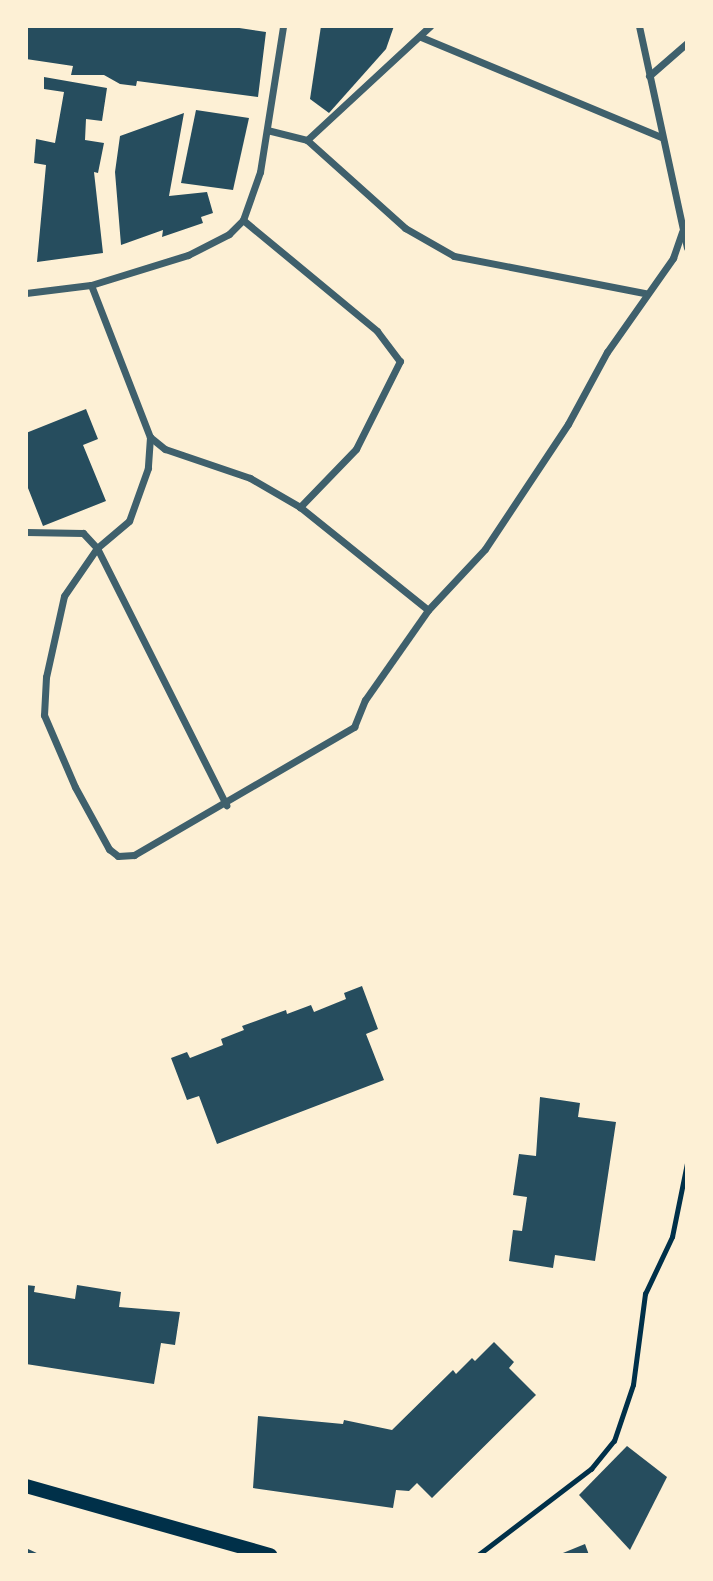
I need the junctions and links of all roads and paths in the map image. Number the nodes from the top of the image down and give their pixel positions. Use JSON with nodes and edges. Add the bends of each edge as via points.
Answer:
{"nodes":[{"id":1,"x":283,"y":26,"type":"edge"},
{"id":2,"x":430,"y":26,"type":"edge"},
{"id":3,"x":639,"y":26,"type":"edge"},
{"id":4,"x":421,"y":37,"type":"junction"},
{"id":5,"x":687,"y":43,"type":"edge"},
{"id":6,"x":649,"y":76,"type":"junction"},
{"id":7,"x":267,"y":130,"type":"junction"},
{"id":8,"x":662,"y":136,"type":"junction"},
{"id":9,"x":307,"y":140,"type":"junction"},
{"id":10,"x":243,"y":220,"type":"junction"},
{"id":11,"x":682,"y":232,"type":"junction"},
{"id":12,"x":687,"y":248,"type":"edge"},
{"id":13,"x":91,"y":285,"type":"junction"},
{"id":14,"x":26,"y":293,"type":"edge"},
{"id":15,"x":645,"y":293,"type":"junction"},
{"id":16,"x":150,"y":437,"type":"junction"},
{"id":17,"x":300,"y":507,"type":"junction"},
{"id":18,"x":26,"y":532,"type":"edge"},
{"id":19,"x":97,"y":548,"type":"junction"},
{"id":20,"x":428,"y":610,"type":"junction"},
{"id":21,"x":226,"y":805,"type":"junction"},
{"id":22,"x":687,"y":1163,"type":"edge"},
{"id":23,"x":26,"y":1486,"type":"edge"},
{"id":24,"x":270,"y":1555,"type":"edge"},
{"id":25,"x":478,"y":1555,"type":"edge"}],
"edges":[{"from":1,"to":7,"type":"street"},
{"from":2,"to":4,"type":"street"},
{"from":3,"to":6,"type":"street"},
{"from":4,"to":8,"type":"street"},
{"from":4,"to":9,"type":"street"},
{"from":5,"to":6,"type":"street"},
{"from":6,"to":8,"type":"street"},
{"from":7,"to":9,"type":"street"},
{"from":7,"to":10,"type":"street","via":[[253,200]]},
{"from":8,"to":11,"type":"street"},
{"from":9,"to":15,"type":"street","via":[[405,228],[454,257]]},
{"from":10,"to":13,"type":"street","via":[[229,234],[188,255]]},
{"from":10,"to":17,"type":"street","via":[[377,331],[400,362],[356,449]]},
{"from":11,"to":12,"type":"street"},
{"from":11,"to":15,"type":"street","via":[[673,258]]},
{"from":13,"to":14,"type":"street"},
{"from":13,"to":16,"type":"street"},
{"from":15,"to":20,"type":"street","via":[[568,424],[485,549]]},
{"from":16,"to":17,"type":"street","via":[[165,449],[250,478]]},
{"from":16,"to":19,"type":"street","via":[[148,468],[130,521]]},
{"from":17,"to":20,"type":"street"},
{"from":18,"to":19,"type":"street","via":[[83,533]]},
{"from":19,"to":21,"type":"street"},
{"from":19,"to":21,"type":"street","via":[[64,596],[50,652],[44,715],[75,787],[109,849],[118,856],[152,847]]},
{"from":20,"to":21,"type":"street","via":[[365,700],[354,727]]},
{"from":22,"to":25,"type":"path","via":[[672,1237],[645,1294],[633,1385],[614,1441],[591,1469]]},
{"from":23,"to":24,"type":"main road"}]}
